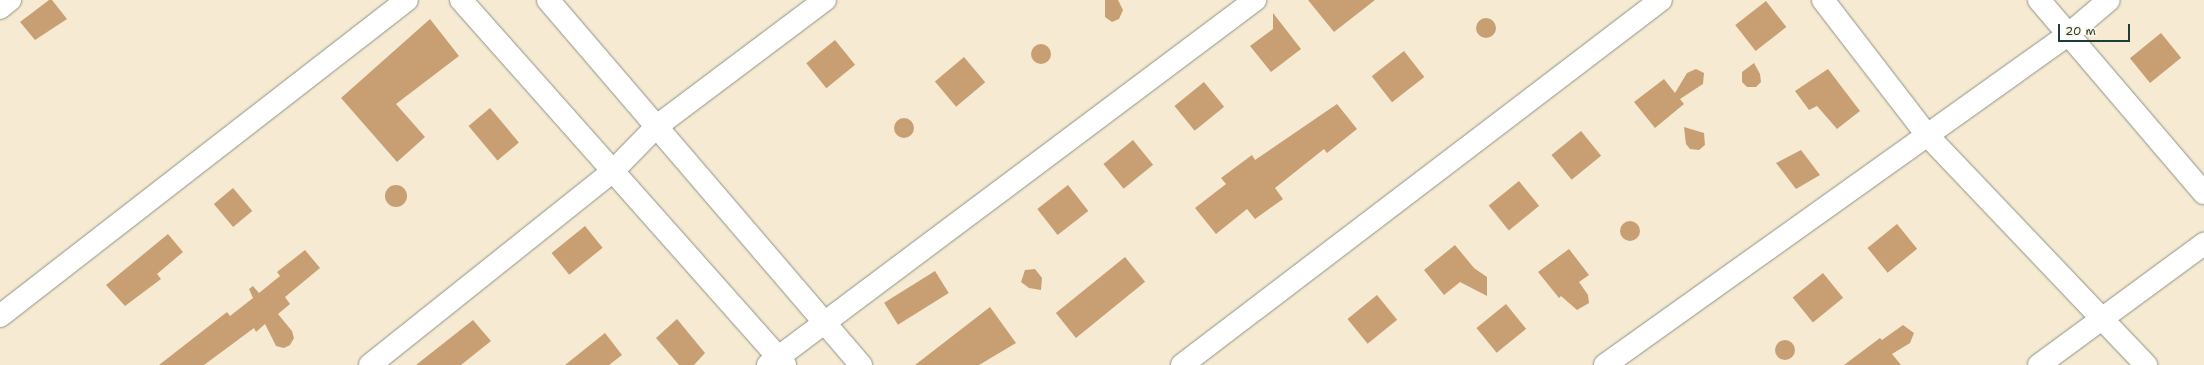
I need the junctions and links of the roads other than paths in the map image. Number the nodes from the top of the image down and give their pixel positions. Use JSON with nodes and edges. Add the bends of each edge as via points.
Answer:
{"nodes":[{"id":1,"x":10,"y":0,"type":"edge"},
{"id":2,"x":407,"y":0,"type":"edge"},
{"id":3,"x":461,"y":0,"type":"edge"},
{"id":4,"x":548,"y":0,"type":"edge"},
{"id":5,"x":825,"y":0,"type":"edge"},
{"id":6,"x":1255,"y":0,"type":"edge"},
{"id":7,"x":1661,"y":0,"type":"edge"},
{"id":8,"x":1823,"y":0,"type":"edge"},
{"id":9,"x":2039,"y":0,"type":"edge"},
{"id":10,"x":2109,"y":0,"type":"edge"},
{"id":11,"x":0,"y":8,"type":"edge"},
{"id":12,"x":2069,"y":34,"type":"junction"},
{"id":13,"x":658,"y":126,"type":"junction"},
{"id":14,"x":1927,"y":135,"type":"junction"},
{"id":15,"x":612,"y":172,"type":"junction"},
{"id":16,"x":2204,"y":193,"type":"edge"},
{"id":17,"x":2204,"y":244,"type":"edge"},
{"id":18,"x":0,"y":316,"type":"edge"},
{"id":19,"x":2102,"y":318,"type":"junction"},
{"id":20,"x":824,"y":323,"type":"junction"},
{"id":21,"x":777,"y":362,"type":"edge"},
{"id":22,"x":370,"y":365,"type":"edge"},
{"id":23,"x":861,"y":365,"type":"edge"},
{"id":24,"x":1182,"y":365,"type":"edge"},
{"id":25,"x":1605,"y":365,"type":"edge"},
{"id":26,"x":2039,"y":365,"type":"edge"},
{"id":27,"x":2146,"y":365,"type":"edge"}],
"edges":[{"from":1,"to":11,"type":"street"},
{"from":2,"to":18,"type":"street"},
{"from":3,"to":15,"type":"street"},
{"from":4,"to":13,"type":"street"},
{"from":5,"to":13,"type":"street"},
{"from":6,"to":20,"type":"street"},
{"from":7,"to":24,"type":"street"},
{"from":8,"to":14,"type":"street"},
{"from":9,"to":12,"type":"street"},
{"from":10,"to":12,"type":"street"},
{"from":12,"to":14,"type":"street"},
{"from":12,"to":16,"type":"street"},
{"from":13,"to":15,"type":"street"},
{"from":13,"to":20,"type":"street"},
{"from":14,"to":19,"type":"street"},
{"from":14,"to":25,"type":"street"},
{"from":15,"to":21,"type":"street"},
{"from":15,"to":22,"type":"street"},
{"from":17,"to":19,"type":"street"},
{"from":19,"to":26,"type":"street"},
{"from":19,"to":27,"type":"street"},
{"from":20,"to":21,"type":"street"},
{"from":20,"to":23,"type":"street"}]}
